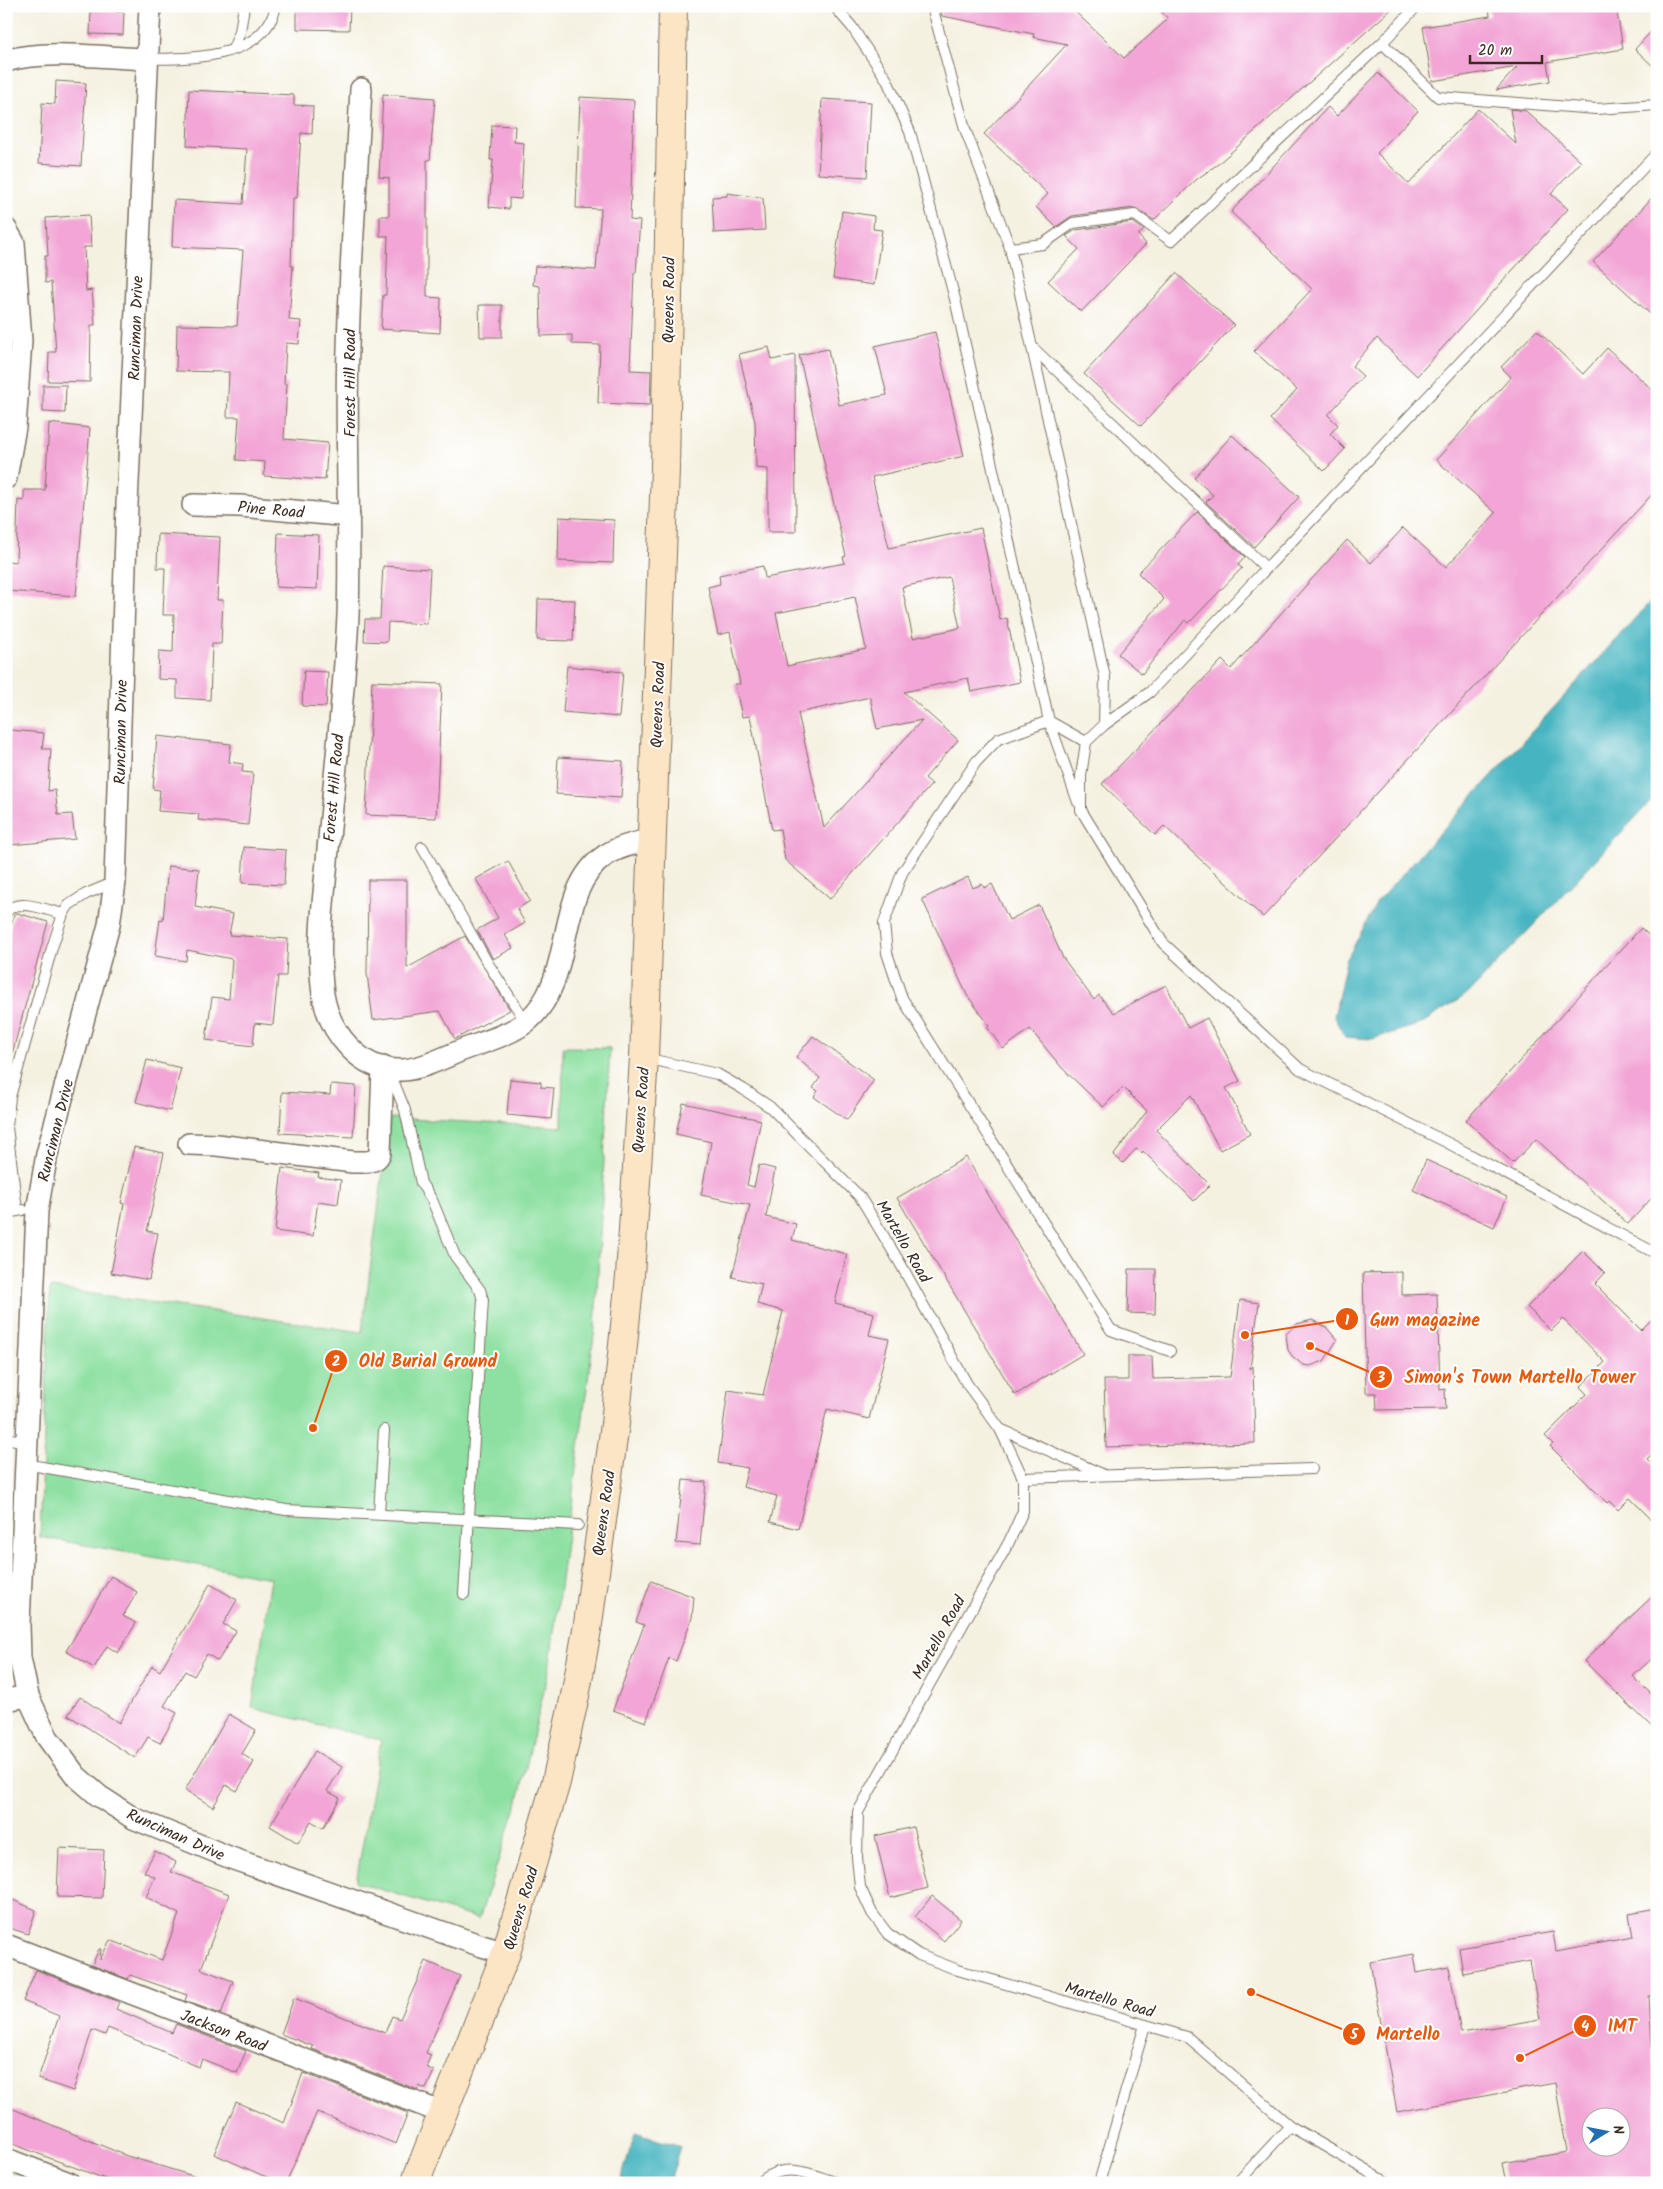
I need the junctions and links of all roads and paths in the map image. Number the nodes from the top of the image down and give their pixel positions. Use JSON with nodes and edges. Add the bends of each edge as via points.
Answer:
{"nodes":[{"id":1,"x":150,"y":6,"type":"edge"},
{"id":2,"x":244,"y":6,"type":"edge"},
{"id":3,"x":276,"y":6,"type":"edge"},
{"id":4,"x":673,"y":6,"type":"edge"},
{"id":5,"x":834,"y":6,"type":"edge"},
{"id":6,"x":932,"y":6,"type":"edge"},
{"id":7,"x":1417,"y":6,"type":"edge"},
{"id":8,"x":1382,"y":43,"type":"junction"},
{"id":9,"x":233,"y":49,"type":"junction"},
{"id":10,"x":148,"y":59,"type":"junction"},
{"id":11,"x":6,"y":61,"type":"edge"},
{"id":12,"x":361,"y":89,"type":"dead end"},
{"id":13,"x":1657,"y":105,"type":"edge"},
{"id":14,"x":1657,"y":153,"type":"edge"},
{"id":15,"x":6,"y":229,"type":"edge"},
{"id":16,"x":1010,"y":248,"type":"junction"},
{"id":17,"x":1032,"y":347,"type":"junction"},
{"id":18,"x":6,"y":478,"type":"edge"},
{"id":19,"x":193,"y":505,"type":"dead end"},
{"id":20,"x":349,"y":516,"type":"junction"},
{"id":21,"x":1266,"y":568,"type":"junction"},
{"id":22,"x":1049,"y":721,"type":"junction"},
{"id":23,"x":1104,"y":725,"type":"junction"},
{"id":24,"x":1086,"y":742,"type":"junction"},
{"id":25,"x":1081,"y":810,"type":"junction"},
{"id":26,"x":653,"y":839,"type":"junction"},
{"id":27,"x":422,"y":847,"type":"dead end"},
{"id":28,"x":115,"y":882,"type":"junction"},
{"id":29,"x":6,"y":913,"type":"edge"},
{"id":30,"x":63,"y":914,"type":"junction"},
{"id":31,"x":526,"y":1022,"type":"junction"},
{"id":32,"x":644,"y":1058,"type":"junction"},
{"id":33,"x":386,"y":1068,"type":"junction"},
{"id":34,"x":7,"y":1127,"type":"edge"},
{"id":35,"x":189,"y":1144,"type":"dead end"},
{"id":36,"x":27,"y":1210,"type":"junction"},
{"id":37,"x":6,"y":1213,"type":"edge"},
{"id":38,"x":1657,"y":1254,"type":"edge"},
{"id":39,"x":1170,"y":1351,"type":"dead end"},
{"id":40,"x":1000,"y":1429,"type":"junction"},
{"id":41,"x":384,"y":1430,"type":"dead end"},
{"id":42,"x":16,"y":1440,"type":"edge"},
{"id":43,"x":25,"y":1464,"type":"junction"},
{"id":44,"x":1312,"y":1469,"type":"dead end"},
{"id":45,"x":1105,"y":1475,"type":"junction"},
{"id":46,"x":1023,"y":1478,"type":"junction"},
{"id":47,"x":378,"y":1514,"type":"junction"},
{"id":48,"x":469,"y":1519,"type":"junction"},
{"id":49,"x":578,"y":1525,"type":"dead end"},
{"id":50,"x":464,"y":1594,"type":"dead end"},
{"id":51,"x":28,"y":1696,"type":"junction"},
{"id":52,"x":6,"y":1700,"type":"edge"},
{"id":53,"x":6,"y":1945,"type":"edge"},
{"id":54,"x":506,"y":1953,"type":"junction"},
{"id":55,"x":1145,"y":2025,"type":"junction"},
{"id":56,"x":443,"y":2113,"type":"junction"},
{"id":57,"x":1290,"y":2126,"type":"junction"},
{"id":58,"x":6,"y":2159,"type":"edge"},
{"id":59,"x":69,"y":2183,"type":"edge"},
{"id":60,"x":415,"y":2183,"type":"edge"},
{"id":61,"x":760,"y":2183,"type":"edge"},
{"id":62,"x":838,"y":2183,"type":"edge"},
{"id":63,"x":1100,"y":2183,"type":"edge"},
{"id":64,"x":1237,"y":2183,"type":"edge"},
{"id":65,"x":1388,"y":2183,"type":"edge"}],
"edges":[{"from":1,"to":10,"type":"street","name":"Runciman Drive"},
{"from":2,"to":9,"type":"lane","via":[[240,32]]},
{"from":3,"to":9,"type":"lane","via":[[273,20],[256,39]]},
{"from":4,"to":26,"type":"main road","name":"Queens Road","via":[[665,449]]},
{"from":5,"to":22,"type":"lane","via":[[887,80],[910,132],[955,299]]},
{"from":6,"to":16,"type":"lane","via":[[965,128]]},
{"from":7,"to":8,"type":"lane"},
{"from":8,"to":13,"type":"lane","via":[[1438,97],[1596,109]]},
{"from":8,"to":16,"type":"lane","via":[[1171,241],[1135,216],[1073,223],[1043,244]]},
{"from":9,"to":10,"type":"lane","via":[[208,57]]},
{"from":10,"to":11,"type":"street","via":[[59,56]]},
{"from":10,"to":28,"type":"street","name":"Runciman Drive","via":[[127,504]]},
{"from":12,"to":20,"type":"street","name":"Forest Hill Road","via":[[348,350]]},
{"from":14,"to":21,"type":"lane"},
{"from":15,"to":18,"type":"street","via":[[14,243],[21,340],[15,428]]},
{"from":16,"to":17,"type":"lane"},
{"from":17,"to":21,"type":"lane"},
{"from":17,"to":23,"type":"lane","via":[[1105,677]]},
{"from":19,"to":20,"type":"street","name":"Pine Road"},
{"from":20,"to":33,"type":"street","name":"Forest Hill Road","via":[[348,618],[321,968],[324,998],[335,1030],[364,1060]]},
{"from":21,"to":23,"type":"lane","via":[[1150,692]]},
{"from":22,"to":24,"type":"lane"},
{"from":22,"to":25,"type":"lane"},
{"from":22,"to":39,"type":"lane","via":[[998,739],[976,762],[902,874],[884,924],[887,953],[902,998],[1111,1330]]},
{"from":23,"to":24,"type":"lane"},
{"from":24,"to":25,"type":"lane"},
{"from":25,"to":38,"type":"lane","via":[[1163,943],[1300,1069]]},
{"from":26,"to":31,"type":"street","name":"Forest Hill Road","via":[[607,854],[586,875],[574,904],[555,978],[544,1003]]},
{"from":26,"to":32,"type":"main road","name":"Queens Road"},
{"from":27,"to":31,"type":"lane","via":[[487,962]]},
{"from":28,"to":30,"type":"lane","via":[[78,898]]},
{"from":28,"to":36,"type":"street","name":"Runciman Drive","via":[[107,934],[48,1154]]},
{"from":29,"to":30,"type":"lane","via":[[15,906],[25,905]]},
{"from":30,"to":34,"type":"lane","via":[[10,1097]]},
{"from":31,"to":33,"type":"street","name":"Forest Hill Road","via":[[416,1068]]},
{"from":32,"to":40,"type":"lane","name":"Martello Road","via":[[717,1074],[743,1089],[770,1107],[860,1197],[967,1384]]},
{"from":32,"to":54,"type":"main road","name":"Queens Road","via":[[626,1316],[588,1624],[556,1782]]},
{"from":33,"to":35,"type":"street","via":[[380,1153],[372,1161],[353,1162]]},
{"from":33,"to":48,"type":"lane","via":[[405,1110],[421,1183],[432,1200],[455,1256],[480,1290],[483,1300]]},
{"from":34,"to":36,"type":"lane"},
{"from":36,"to":37,"type":"lane"},
{"from":36,"to":42,"type":"street","name":"Runciman Drive"},
{"from":40,"to":45,"type":"lane"},
{"from":40,"to":46,"type":"lane","name":"Martello Road"},
{"from":41,"to":47,"type":"lane"},
{"from":42,"to":43,"type":"street","name":"Runciman Drive"},
{"from":43,"to":47,"type":"lane","via":[[286,1510]]},
{"from":43,"to":51,"type":"street","name":"Runciman Drive","via":[[19,1624],[20,1658]]},
{"from":44,"to":45,"type":"lane"},
{"from":45,"to":46,"type":"lane"},
{"from":46,"to":55,"type":"lane","name":"Martello Road","via":[[1023,1511],[1008,1542],[858,1812],[860,1887],[872,1913],[887,1933],[919,1955],[958,1970]]},
{"from":47,"to":48,"type":"lane"},
{"from":48,"to":49,"type":"lane"},
{"from":48,"to":50,"type":"lane"},
{"from":51,"to":52,"type":"street"},
{"from":51,"to":54,"type":"street","name":"Runciman Drive","via":[[47,1737],[71,1770],[100,1796],[133,1818],[259,1868]]},
{"from":53,"to":56,"type":"street","name":"Jackson Road"},
{"from":54,"to":56,"type":"main road","name":"Queens Road"},
{"from":55,"to":57,"type":"lane","name":"Martello Road","via":[[1187,2038]]},
{"from":55,"to":63,"type":"lane"},
{"from":56,"to":60,"type":"main road","name":"Queens Road"},
{"from":57,"to":64,"type":"lane"},
{"from":57,"to":65,"type":"lane","name":"Martello Road"},
{"from":58,"to":59,"type":"street"},
{"from":61,"to":62,"type":"lane","via":[[767,2176],[784,2170],[802,2170]]}]}
